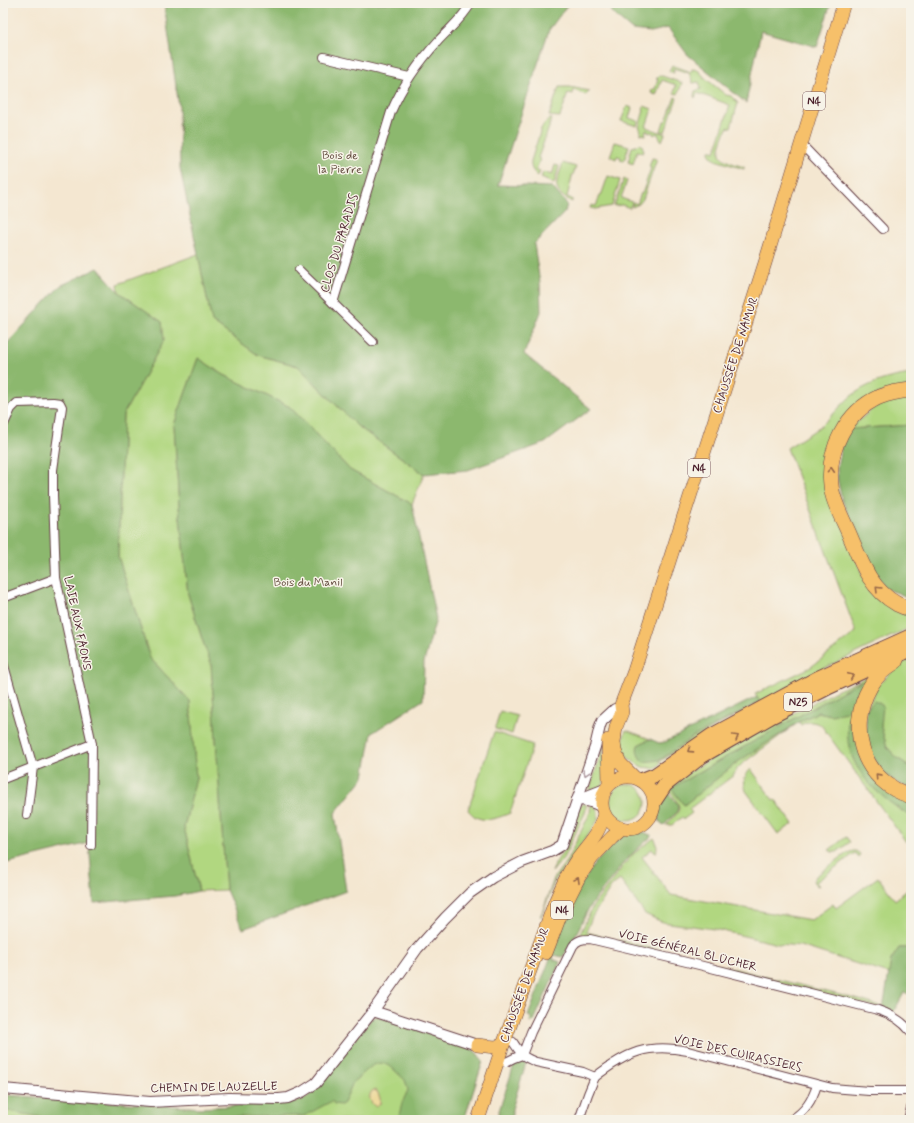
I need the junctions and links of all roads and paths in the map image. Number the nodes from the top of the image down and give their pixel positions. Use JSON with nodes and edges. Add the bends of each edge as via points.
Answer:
{"nodes":[{"id":1,"x":471,"y":3,"type":"edge"},
{"id":2,"x":844,"y":3,"type":"edge"},
{"id":3,"x":324,"y":57,"type":"dead end"},
{"id":4,"x":409,"y":77,"type":"junction"},
{"id":5,"x":801,"y":144,"type":"junction"},
{"id":6,"x":883,"y":229,"type":"dead end"},
{"id":7,"x":299,"y":270,"type":"dead end"},
{"id":8,"x":333,"y":303,"type":"junction"},
{"id":9,"x":373,"y":342,"type":"dead end"},
{"id":10,"x":911,"y":390,"type":"edge"},
{"id":11,"x":3,"y":426,"type":"edge"},
{"id":12,"x":56,"y":578,"type":"junction"},
{"id":13,"x":3,"y":598,"type":"edge"},
{"id":14,"x":911,"y":610,"type":"edge"},
{"id":15,"x":911,"y":636,"type":"edge"},
{"id":16,"x":904,"y":652,"type":"edge"},
{"id":17,"x":3,"y":662,"type":"edge"},
{"id":18,"x":618,"y":707,"type":"junction"},
{"id":19,"x":92,"y":744,"type":"junction"},
{"id":20,"x":33,"y":767,"type":"junction"},
{"id":21,"x":637,"y":778,"type":"junction"},
{"id":22,"x":3,"y":779,"type":"edge"},
{"id":23,"x":607,"y":787,"type":"junction"},
{"id":24,"x":911,"y":796,"type":"edge"},
{"id":25,"x":577,"y":800,"type":"junction"},
{"id":26,"x":655,"y":800,"type":"junction"},
{"id":27,"x":603,"y":811,"type":"junction"},
{"id":28,"x":28,"y":815,"type":"dead end"},
{"id":29,"x":622,"y":828,"type":"junction"},
{"id":30,"x":91,"y":845,"type":"dead end"},
{"id":31,"x":373,"y":1011,"type":"junction"},
{"id":32,"x":911,"y":1032,"type":"edge"},
{"id":33,"x":508,"y":1043,"type":"junction"},
{"id":34,"x":477,"y":1045,"type":"junction"},
{"id":35,"x":522,"y":1055,"type":"junction"},
{"id":36,"x":501,"y":1062,"type":"junction"},
{"id":37,"x":595,"y":1078,"type":"junction"},
{"id":38,"x":817,"y":1085,"type":"junction"},
{"id":39,"x":3,"y":1089,"type":"edge"},
{"id":40,"x":911,"y":1091,"type":"edge"},
{"id":41,"x":911,"y":1108,"type":"edge"},
{"id":42,"x":478,"y":1120,"type":"edge"},
{"id":43,"x":486,"y":1120,"type":"edge"},
{"id":44,"x":579,"y":1120,"type":"edge"},
{"id":45,"x":791,"y":1120,"type":"edge"},
{"id":46,"x":908,"y":1120,"type":"edge"}],
"edges":[{"from":1,"to":4,"type":"street","name":"CLOS DU PARADIS"},
{"from":2,"to":5,"type":"main road","name":"CHAUSSÉE DE NAMUR","number":"N4"},
{"from":3,"to":4,"type":"street"},
{"from":4,"to":8,"type":"street","name":"CLOS DU PARADIS","via":[[391,112]]},
{"from":5,"to":6,"type":"street"},
{"from":5,"to":18,"type":"main road","name":"CHAUSSÉE DE NAMUR","number":"N4","via":[[632,676]]},
{"from":7,"to":8,"type":"street","name":"CLOS DU PARADIS"},
{"from":8,"to":9,"type":"street","name":"CLOS DU PARADIS"},
{"from":14,"to":10,"type":"highway","one_way":true,"via":[[881,593],[871,582],[835,501],[831,486],[833,457],[838,438],[846,425],[864,406],[878,398],[893,392]]},
{"from":11,"to":12,"type":"street","name":"LAIE AUX FAONS","via":[[11,409],[17,403],[53,402],[60,403],[62,407],[53,470]]},
{"from":12,"to":13,"type":"street"},
{"from":12,"to":19,"type":"street","name":"LAIE AUX FAONS"},
{"from":15,"to":21,"type":"highway","number":"N25","one_way":true,"via":[[818,678],[711,736],[652,776]]},
{"from":24,"to":16,"type":"highway","one_way":true,"via":[[889,787],[878,776],[862,751],[858,732],[864,697],[887,666]]},
{"from":26,"to":16,"type":"highway","number":"N25","one_way":true,"via":[[665,785],[702,756],[826,688]]},
{"from":17,"to":20,"type":"street"},
{"from":18,"to":21,"type":"main road","name":"CHAUSSÉE DE NAMUR","number":"N4","via":[[622,712],[615,736],[615,751],[620,763]]},
{"from":18,"to":23,"type":"main road","name":"CHAUSSÉE DE NAMUR","number":"N4","via":[[609,727]]},
{"from":18,"to":25,"type":"street","one_way":true,"via":[[602,721]]},
{"from":19,"to":20,"type":"street"},
{"from":19,"to":30,"type":"street","name":"LAIE AUX FAONS"},
{"from":20,"to":22,"type":"street"},
{"from":20,"to":28,"type":"street"},
{"from":21,"to":23,"type":"main road","via":[[616,779]]},
{"from":21,"to":26,"type":"main road","name":"CHAUSSÉE DE NAMUR","number":"N4","via":[[652,790]]},
{"from":23,"to":25,"type":"street"},
{"from":23,"to":27,"type":"main road","name":"CHAUSSÉE DE NAMUR","number":"N4","via":[[602,802]]},
{"from":25,"to":27,"type":"street","via":[[588,800],[597,804]]},
{"from":25,"to":31,"type":"street","name":"CHEMIN DE LAUZELLE","via":[[562,846],[522,862],[470,893],[417,949]]},
{"from":26,"to":29,"type":"main road","via":[[653,812],[647,822],[632,829]]},
{"from":27,"to":29,"type":"main road","via":[[608,820]]},
{"from":27,"to":33,"type":"main road","name":"CHAUSSÉE DE NAMUR","number":"N4","via":[[599,830],[561,888]]},
{"from":33,"to":29,"type":"main road","name":"CHAUSSÉE DE NAMUR","number":"N4","one_way":true,"via":[[573,886],[592,858]]},
{"from":31,"to":34,"type":"street"},
{"from":31,"to":39,"type":"street","name":"CHEMIN DE LAUZELLE","via":[[316,1083],[288,1098],[150,1102]]},
{"from":32,"to":35,"type":"street","name":"VOIE GÉNÉRAL BLÜCHER","via":[[897,1019],[878,1010],[643,951],[584,939],[573,946]]},
{"from":33,"to":34,"type":"main road","via":[[495,1047]]},
{"from":33,"to":35,"type":"street"},
{"from":33,"to":36,"type":"main road","name":"CHAUSSÉE DE NAMUR","number":"N4"},
{"from":34,"to":36,"type":"main road"},
{"from":35,"to":36,"type":"street"},
{"from":35,"to":37,"type":"street","via":[[536,1062],[583,1072]]},
{"from":36,"to":42,"type":"main road","name":"CHAUSSÉE DE NAMUR","number":"N4"},
{"from":36,"to":43,"type":"main road","name":"CHAUSSÉE DE NAMUR","number":"N4"},
{"from":37,"to":38,"type":"street","name":"VOIE DES CUIRASSIERS","via":[[627,1055],[662,1048],[688,1051]]},
{"from":37,"to":44,"type":"street"},
{"from":38,"to":40,"type":"street","name":"VOIE DES CUIRASSIERS","via":[[848,1090]]},
{"from":38,"to":45,"type":"street","via":[[813,1098],[800,1114]]},
{"from":41,"to":46,"type":"street"}]}
